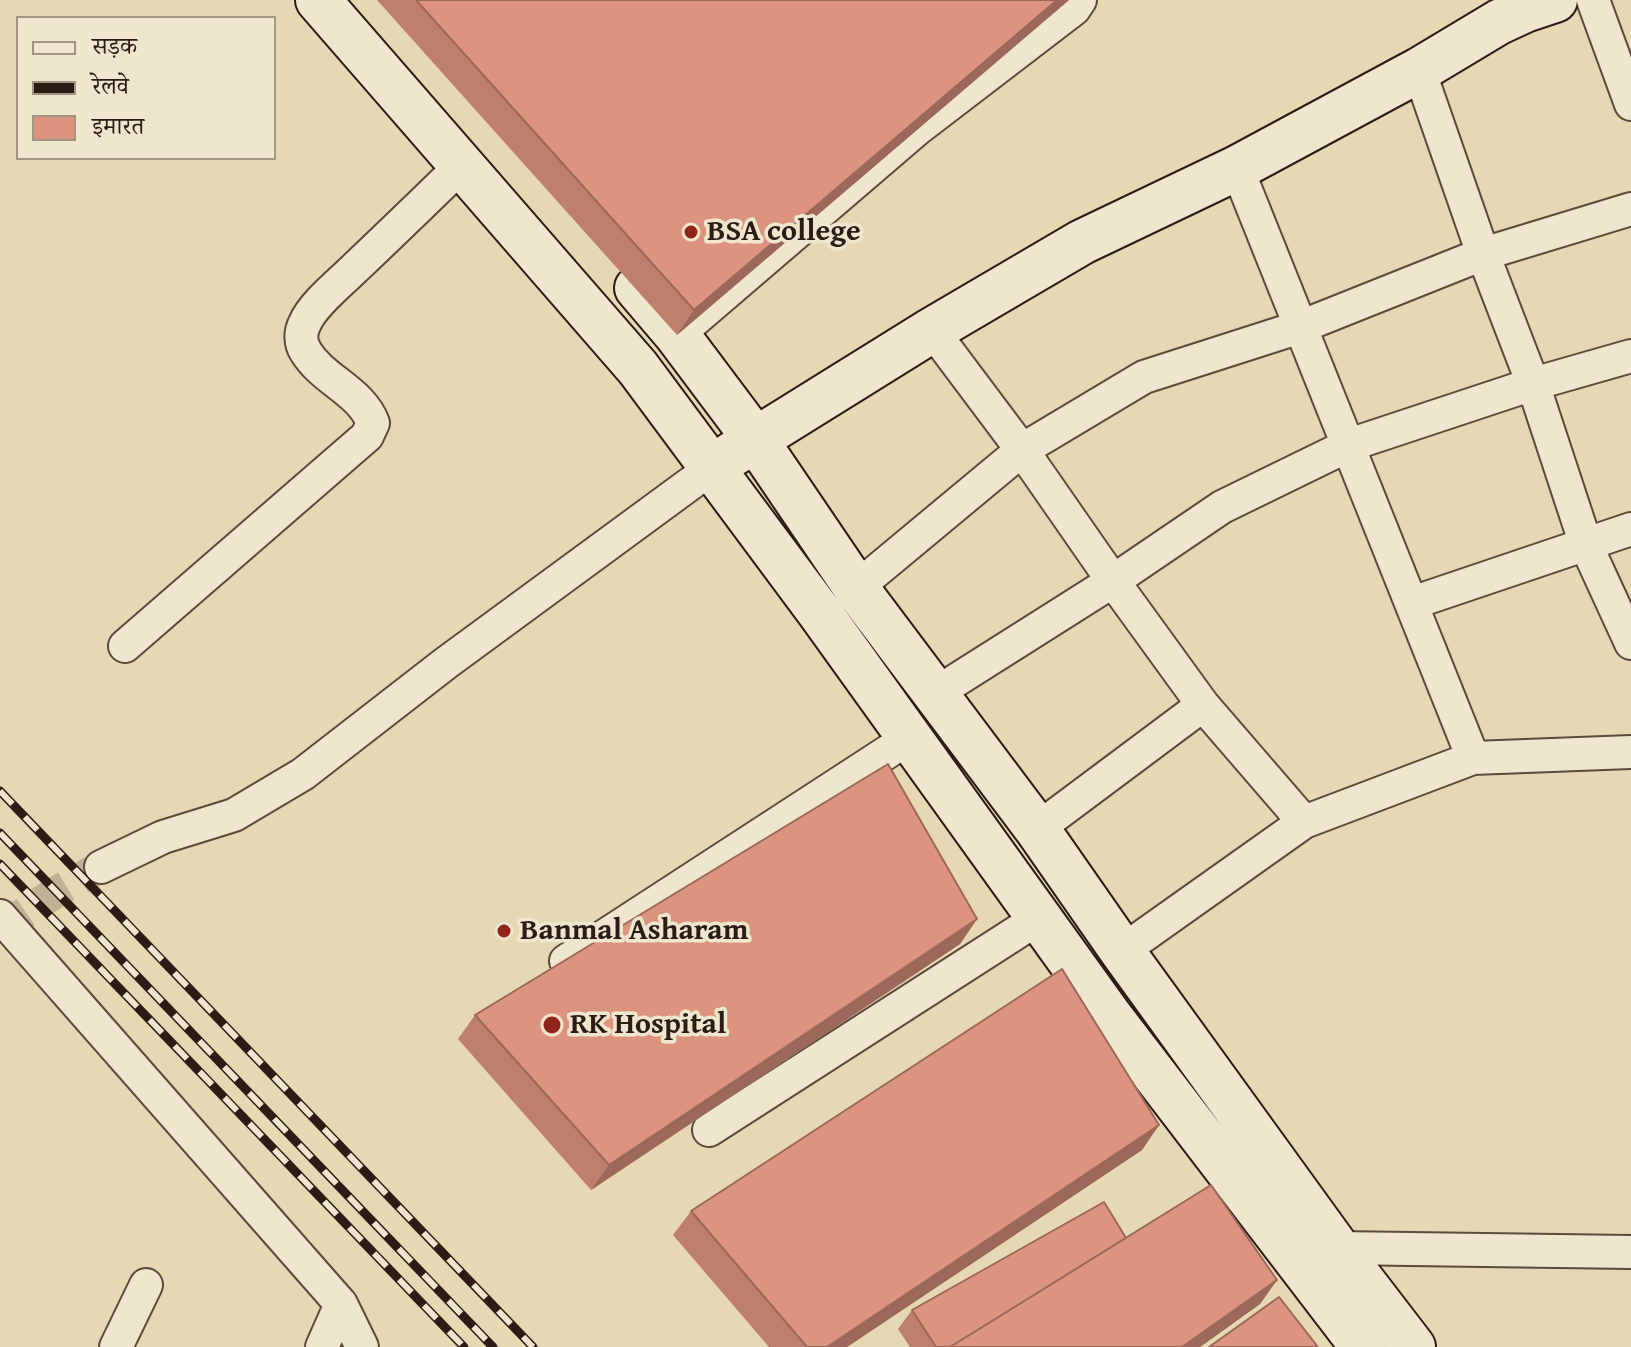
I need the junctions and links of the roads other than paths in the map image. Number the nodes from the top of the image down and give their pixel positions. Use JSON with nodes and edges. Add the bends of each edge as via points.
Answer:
{"nodes":[{"id":1,"x":318,"y":0,"type":"edge"},
{"id":2,"x":1080,"y":0,"type":"edge"},
{"id":3,"x":1593,"y":0,"type":"edge"},
{"id":4,"x":1536,"y":3,"type":"edge"},
{"id":5,"x":1419,"y":70,"type":"junction"},
{"id":6,"x":1631,"y":104,"type":"edge"},
{"id":7,"x":462,"y":165,"type":"junction"},
{"id":8,"x":1237,"y":168,"type":"junction"},
{"id":9,"x":1631,"y":209,"type":"edge"},
{"id":10,"x":608,"y":254,"type":"dead end"},
{"id":11,"x":1483,"y":254,"type":"junction"},
{"id":12,"x":1300,"y":327,"type":"junction"},
{"id":13,"x":932,"y":330,"type":"junction"},
{"id":14,"x":677,"y":335,"type":"junction"},
{"id":15,"x":1631,"y":356,"type":"edge"},
{"id":16,"x":1533,"y":384,"type":"junction"},
{"id":17,"x":755,"y":439,"type":"junction"},
{"id":18,"x":1349,"y":445,"type":"junction"},
{"id":19,"x":1022,"y":450,"type":"junction"},
{"id":20,"x":713,"y":467,"type":"junction"},
{"id":21,"x":1631,"y":529,"type":"edge"},
{"id":22,"x":1586,"y":545,"type":"junction"},
{"id":23,"x":1113,"y":581,"type":"junction"},
{"id":24,"x":856,"y":588,"type":"junction"},
{"id":25,"x":1412,"y":603,"type":"junction"},
{"id":26,"x":1631,"y":643,"type":"edge"},
{"id":27,"x":125,"y":646,"type":"dead end"},
{"id":28,"x":936,"y":693,"type":"junction"},
{"id":29,"x":1203,"y":705,"type":"junction"},
{"id":30,"x":909,"y":738,"type":"junction"},
{"id":31,"x":1631,"y":752,"type":"edge"},
{"id":32,"x":1473,"y":758,"type":"junction"},
{"id":33,"x":1304,"y":822,"type":"junction"},
{"id":34,"x":1037,"y":829,"type":"junction"},
{"id":35,"x":101,"y":867,"type":"tunnel mouth"},
{"id":36,"x":0,"y":916,"type":"edge"},
{"id":37,"x":1039,"y":918,"type":"junction"},
{"id":38,"x":1122,"y":951,"type":"junction"},
{"id":39,"x":540,"y":978,"type":"edge"},
{"id":40,"x":709,"y":1130,"type":"edge"},
{"id":41,"x":1337,"y":1248,"type":"junction"},
{"id":42,"x":1631,"y":1252,"type":"edge"},
{"id":43,"x":146,"y":1285,"type":"dead end"},
{"id":44,"x":341,"y":1304,"type":"junction"},
{"id":45,"x":116,"y":1347,"type":"edge"},
{"id":46,"x":322,"y":1347,"type":"edge"},
{"id":47,"x":362,"y":1347,"type":"edge"},
{"id":48,"x":1363,"y":1347,"type":"edge"},
{"id":49,"x":1413,"y":1347,"type":"edge"}],
"edges":[{"from":1,"to":7,"type":"main road"},
{"from":2,"to":14,"type":"street","via":[[916,130]]},
{"from":3,"to":6,"type":"street"},
{"from":4,"to":5,"type":"main road"},
{"from":5,"to":8,"type":"main road"},
{"from":5,"to":11,"type":"street"},
{"from":7,"to":20,"type":"main road","via":[[638,368]]},
{"from":7,"to":27,"type":"street","via":[[305,322],[304,350],[368,409],[373,423],[367,436]]},
{"from":8,"to":12,"type":"street"},
{"from":8,"to":13,"type":"main road","via":[[1082,242]]},
{"from":9,"to":11,"type":"street"},
{"from":10,"to":14,"type":"main road"},
{"from":11,"to":12,"type":"street"},
{"from":11,"to":16,"type":"street"},
{"from":12,"to":18,"type":"street"},
{"from":12,"to":19,"type":"street","via":[[1144,377]]},
{"from":13,"to":17,"type":"main road"},
{"from":13,"to":19,"type":"street"},
{"from":14,"to":17,"type":"main road"},
{"from":15,"to":16,"type":"street"},
{"from":16,"to":18,"type":"street"},
{"from":16,"to":22,"type":"street"},
{"from":17,"to":20,"type":"main road"},
{"from":17,"to":24,"type":"main road"},
{"from":18,"to":23,"type":"street","via":[[1222,507]]},
{"from":18,"to":25,"type":"street"},
{"from":19,"to":23,"type":"street"},
{"from":19,"to":24,"type":"street"},
{"from":20,"to":30,"type":"main road"},
{"from":20,"to":35,"type":"street","via":[[303,774],[234,815],[163,837]]},
{"from":21,"to":22,"type":"street"},
{"from":22,"to":25,"type":"street"},
{"from":22,"to":26,"type":"street"},
{"from":23,"to":28,"type":"street"},
{"from":23,"to":29,"type":"street"},
{"from":24,"to":28,"type":"main road"},
{"from":25,"to":32,"type":"street"},
{"from":28,"to":34,"type":"main road"},
{"from":29,"to":33,"type":"street"},
{"from":29,"to":34,"type":"street"},
{"from":30,"to":37,"type":"main road"},
{"from":30,"to":39,"type":"street"},
{"from":31,"to":32,"type":"street"},
{"from":32,"to":33,"type":"street"},
{"from":33,"to":38,"type":"street"},
{"from":34,"to":38,"type":"main road"},
{"from":36,"to":44,"type":"street"},
{"from":37,"to":40,"type":"street"},
{"from":37,"to":48,"type":"main road"},
{"from":38,"to":41,"type":"main road"},
{"from":41,"to":42,"type":"street"},
{"from":41,"to":49,"type":"main road"},
{"from":43,"to":45,"type":"street"},
{"from":44,"to":46,"type":"street"},
{"from":44,"to":47,"type":"street"}]}
